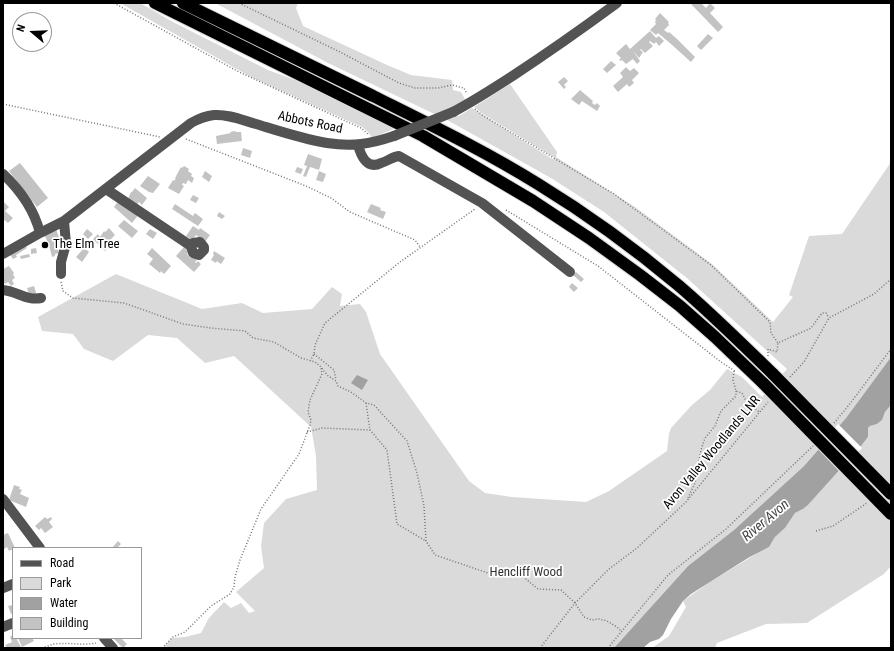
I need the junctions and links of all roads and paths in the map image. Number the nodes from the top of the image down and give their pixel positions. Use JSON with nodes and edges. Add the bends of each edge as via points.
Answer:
{"nodes":[{"id":1,"x":155,"y":3,"type":"edge"},
{"id":2,"x":183,"y":3,"type":"edge"},
{"id":3,"x":239,"y":3,"type":"edge"},
{"id":4,"x":617,"y":3,"type":"edge"},
{"id":5,"x":471,"y":103,"type":"junction"},
{"id":6,"x":3,"y":104,"type":"edge"},
{"id":7,"x":172,"y":137,"type":"junction"},
{"id":8,"x":358,"y":145,"type":"junction"},
{"id":9,"x":3,"y":174,"type":"edge"},
{"id":10,"x":106,"y":189,"type":"junction"},
{"id":11,"x":482,"y":203,"type":"junction"},
{"id":12,"x":64,"y":221,"type":"junction"},
{"id":13,"x":40,"y":233,"type":"junction"},
{"id":14,"x":191,"y":246,"type":"dead end"},
{"id":15,"x":420,"y":247,"type":"junction"},
{"id":16,"x":3,"y":254,"type":"edge"},
{"id":17,"x":63,"y":270,"type":"joint"},
{"id":18,"x":570,"y":272,"type":"dead end"},
{"id":19,"x":891,"y":279,"type":"edge"},
{"id":20,"x":3,"y":290,"type":"edge"},
{"id":21,"x":41,"y":298,"type":"dead end"},
{"id":22,"x":829,"y":318,"type":"junction"},
{"id":23,"x":778,"y":343,"type":"junction"},
{"id":24,"x":891,"y":349,"type":"edge"},
{"id":25,"x":314,"y":354,"type":"junction"},
{"id":26,"x":311,"y":359,"type":"junction"},
{"id":27,"x":772,"y":360,"type":"dead end"},
{"id":28,"x":321,"y":367,"type":"junction"},
{"id":29,"x":738,"y":369,"type":"junction"},
{"id":30,"x":789,"y":378,"type":"dead end"},
{"id":31,"x":336,"y":381,"type":"junction"},
{"id":32,"x":736,"y":391,"type":"junction"},
{"id":33,"x":769,"y":401,"type":"dead end"},
{"id":34,"x":366,"y":403,"type":"junction"},
{"id":35,"x":759,"y":412,"type":"junction"},
{"id":36,"x":831,"y":427,"type":"dead end"},
{"id":37,"x":370,"y":430,"type":"junction"},
{"id":38,"x":307,"y":432,"type":"junction"},
{"id":39,"x":816,"y":443,"type":"dead end"},
{"id":40,"x":891,"y":494,"type":"edge"},
{"id":41,"x":3,"y":499,"type":"edge"},
{"id":42,"x":873,"y":500,"type":"dead end"},
{"id":43,"x":686,"y":502,"type":"junction"},
{"id":44,"x":891,"y":514,"type":"edge"},
{"id":45,"x":816,"y":531,"type":"dead end"},
{"id":46,"x":426,"y":541,"type":"junction"},
{"id":47,"x":39,"y":547,"type":"edge"},
{"id":48,"x":575,"y":603,"type":"junction"},
{"id":49,"x":622,"y":632,"type":"junction"},
{"id":50,"x":108,"y":642,"type":"edge"},
{"id":51,"x":42,"y":648,"type":"edge"},
{"id":52,"x":162,"y":648,"type":"edge"},
{"id":53,"x":540,"y":648,"type":"edge"},
{"id":54,"x":608,"y":648,"type":"edge"}],
"edges":[{"from":1,"to":29,"type":"highway","via":[[423,136],[534,201],[640,275],[704,327]]},
{"from":2,"to":40,"type":"highway","bridge":true,"via":[[442,130],[504,163],[599,224],[647,260],[708,312]]},
{"from":3,"to":5,"type":"path","via":[[399,83],[415,88],[452,85],[464,88]]},
{"from":4,"to":5,"type":"street","name":"Abbots Road"},
{"from":5,"to":8,"type":"street","name":"Abbots Road","bridge":true,"via":[[394,136]]},
{"from":5,"to":23,"type":"path","via":[[482,115],[614,194],[711,265],[770,322],[770,333]]},
{"from":6,"to":7,"type":"path","via":[[163,138]]},
{"from":7,"to":8,"type":"street","name":"Abbots Road","via":[[202,117],[215,115],[230,116],[328,143]]},
{"from":7,"to":10,"type":"street","name":"Abbots Road"},
{"from":7,"to":15,"type":"path","via":[[306,186],[331,198],[350,212],[415,240]]},
{"from":8,"to":11,"type":"street","via":[[362,158],[369,163],[379,164],[399,156]]},
{"from":9,"to":13,"type":"street","via":[[34,213]]},
{"from":10,"to":12,"type":"street","name":"Abbots Road"},
{"from":10,"to":14,"type":"street"},
{"from":11,"to":15,"type":"path"},
{"from":11,"to":18,"type":"street"},
{"from":12,"to":13,"type":"street","name":"Abbots Road"},
{"from":12,"to":17,"type":"street","via":[[66,244]]},
{"from":13,"to":16,"type":"street","name":"Abbots Road"},
{"from":15,"to":25,"type":"path","via":[[325,323],[315,345]]},
{"from":17,"to":26,"type":"path","via":[[63,291],[73,298],[124,304],[183,324],[245,331],[253,338],[274,342],[301,358]]},
{"from":19,"to":22,"type":"path","via":[[874,294]]},
{"from":20,"to":21,"type":"street","via":[[31,299]]},
{"from":22,"to":23,"type":"path","via":[[826,313],[822,313],[811,328]]},
{"from":22,"to":30,"type":"path","via":[[804,362]]},
{"from":23,"to":27,"type":"path","via":[[777,352],[768,349],[768,356]]},
{"from":24,"to":36,"type":"path"},
{"from":25,"to":26,"type":"path"},
{"from":25,"to":31,"type":"path","via":[[334,370]]},
{"from":26,"to":28,"type":"path"},
{"from":28,"to":31,"type":"path"},
{"from":28,"to":38,"type":"path","via":[[322,374],[310,400],[308,412],[311,420]]},
{"from":29,"to":32,"type":"path","via":[[733,380]]},
{"from":29,"to":44,"type":"highway","bridge":true,"via":[[764,384]]},
{"from":31,"to":34,"type":"path","via":[[338,386]]},
{"from":32,"to":35,"type":"path","via":[[742,393]]},
{"from":32,"to":43,"type":"path","via":[[736,396],[721,411],[715,426],[705,438],[695,483]]},
{"from":33,"to":35,"type":"path","name":"Avon Valley Woodlands LNR"},
{"from":34,"to":37,"type":"path"},
{"from":34,"to":46,"type":"path","via":[[374,404],[406,441],[417,473],[424,506]]},
{"from":35,"to":43,"type":"path","name":"Avon Valley Woodlands LNR"},
{"from":37,"to":38,"type":"path","via":[[322,428]]},
{"from":37,"to":46,"type":"path","via":[[387,450],[397,524]]},
{"from":38,"to":52,"type":"path","via":[[299,454],[261,509],[240,560],[230,594],[211,606],[185,632],[173,637]]},
{"from":39,"to":49,"type":"path","via":[[726,529],[668,575]]},
{"from":41,"to":47,"type":"street"},
{"from":42,"to":45,"type":"path","via":[[833,526]]},
{"from":43,"to":48,"type":"path","name":"Avon Valley Woodlands LNR","via":[[637,548],[609,569]]},
{"from":46,"to":48,"type":"path","via":[[435,555],[488,573],[516,571],[538,589],[561,590]]},
{"from":48,"to":49,"type":"path","via":[[584,617],[607,621]]},
{"from":48,"to":53,"type":"path","name":"Avon Valley Woodlands LNR"},
{"from":49,"to":54,"type":"path"},
{"from":50,"to":51,"type":"path","via":[[87,645],[54,644]]}]}
